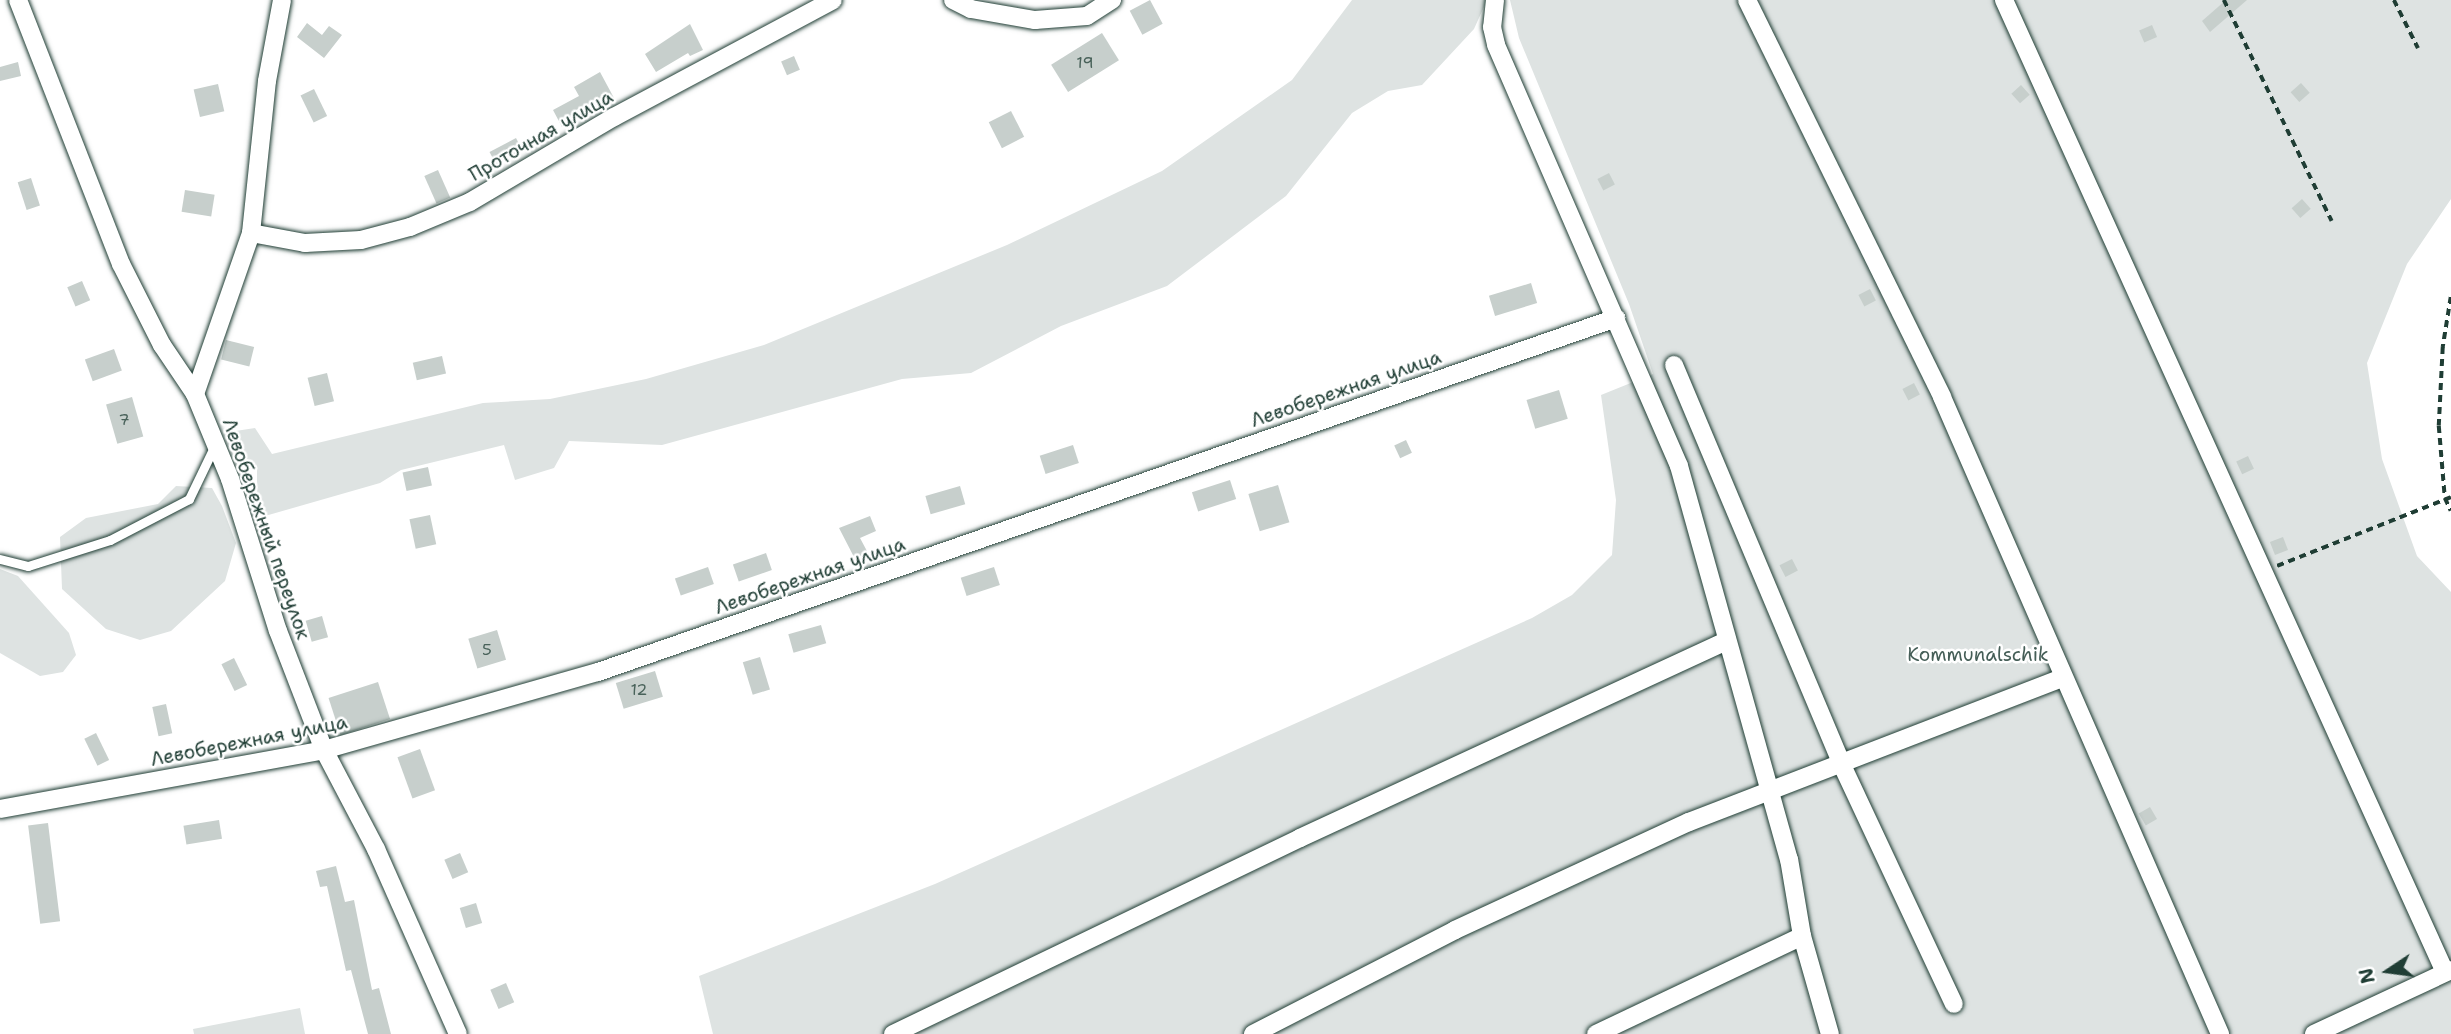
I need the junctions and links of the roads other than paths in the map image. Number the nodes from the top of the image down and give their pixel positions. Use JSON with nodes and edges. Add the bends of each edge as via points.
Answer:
{"nodes":[{"id":1,"x":18,"y":0,"type":"edge"},
{"id":2,"x":282,"y":0,"type":"edge"},
{"id":3,"x":833,"y":0,"type":"edge"},
{"id":4,"x":953,"y":0,"type":"edge"},
{"id":5,"x":1112,"y":0,"type":"edge"},
{"id":6,"x":1496,"y":0,"type":"edge"},
{"id":7,"x":1747,"y":0,"type":"edge"},
{"id":8,"x":2004,"y":0,"type":"edge"},
{"id":9,"x":251,"y":233,"type":"junction"},
{"id":10,"x":1616,"y":317,"type":"junction"},
{"id":11,"x":1674,"y":365,"type":"dead end"},
{"id":12,"x":195,"y":394,"type":"junction"},
{"id":13,"x":216,"y":444,"type":"junction"},
{"id":14,"x":0,"y":559,"type":"edge"},
{"id":15,"x":1726,"y":641,"type":"junction"},
{"id":16,"x":2063,"y":678,"type":"junction"},
{"id":17,"x":324,"y":750,"type":"junction"},
{"id":18,"x":1842,"y":763,"type":"junction"},
{"id":19,"x":1768,"y":792,"type":"junction"},
{"id":20,"x":0,"y":809,"type":"edge"},
{"id":21,"x":1802,"y":936,"type":"junction"},
{"id":22,"x":2448,"y":971,"type":"edge"},
{"id":23,"x":1954,"y":1004,"type":"dead end"},
{"id":24,"x":458,"y":1034,"type":"edge"},
{"id":25,"x":892,"y":1034,"type":"edge"},
{"id":26,"x":1253,"y":1034,"type":"edge"},
{"id":27,"x":1596,"y":1034,"type":"edge"},
{"id":28,"x":1830,"y":1034,"type":"edge"},
{"id":29,"x":2220,"y":1034,"type":"edge"},
{"id":30,"x":2314,"y":1034,"type":"edge"}],
"edges":[{"from":1,"to":12,"type":"street","name":"Левобережный переулок","via":[[121,264],[162,345]]},
{"from":2,"to":9,"type":"street","via":[[267,81]]},
{"from":3,"to":9,"type":"street","name":"Проточная улица","via":[[614,117],[470,202],[410,227],[361,240],[306,243]]},
{"from":4,"to":5,"type":"street","via":[[971,9],[1035,20],[1087,16]]},
{"from":6,"to":10,"type":"street","via":[[1492,27],[1496,45]]},
{"from":7,"to":16,"type":"street","via":[[1942,397]]},
{"from":8,"to":22,"type":"street"},
{"from":9,"to":12,"type":"street"},
{"from":10,"to":15,"type":"street","via":[[1678,466]]},
{"from":10,"to":17,"type":"street","name":"Левобережная улица","via":[[597,672]]},
{"from":11,"to":18,"type":"street"},
{"from":12,"to":13,"type":"street","name":"Левобережный переулок"},
{"from":13,"to":14,"type":"lane","via":[[189,499],[110,540],[28,566]]},
{"from":13,"to":17,"type":"street","name":"Левобережный переулок","via":[[278,631]]},
{"from":15,"to":19,"type":"street"},
{"from":15,"to":25,"type":"street"},
{"from":16,"to":18,"type":"street"},
{"from":16,"to":29,"type":"street"},
{"from":17,"to":20,"type":"street","name":"Левобережная улица"},
{"from":17,"to":24,"type":"street","name":"Левобережный переулок","via":[[376,849]]},
{"from":18,"to":19,"type":"street"},
{"from":18,"to":23,"type":"street"},
{"from":19,"to":21,"type":"street","via":[[1788,859]]},
{"from":19,"to":26,"type":"street","via":[[1689,822],[1455,930]]},
{"from":21,"to":27,"type":"street"},
{"from":21,"to":28,"type":"street"},
{"from":22,"to":30,"type":"street"}]}
